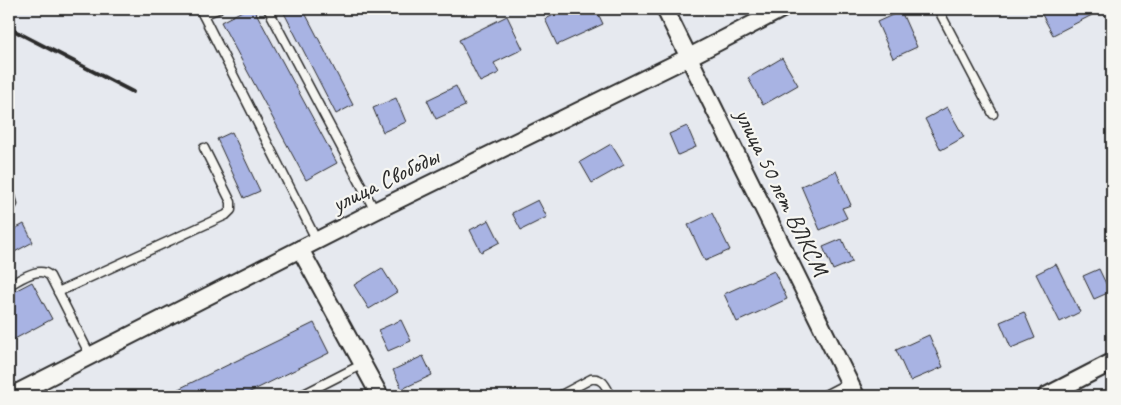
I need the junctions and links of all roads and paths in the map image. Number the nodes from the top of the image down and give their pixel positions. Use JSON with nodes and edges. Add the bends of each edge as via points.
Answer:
{"nodes":[{"id":1,"x":218,"y":9,"type":"edge"},
{"id":2,"x":268,"y":9,"type":"edge"},
{"id":3,"x":665,"y":9,"type":"edge"},
{"id":4,"x":782,"y":9,"type":"edge"},
{"id":5,"x":938,"y":9,"type":"edge"},
{"id":6,"x":202,"y":12,"type":"edge"},
{"id":7,"x":689,"y":57,"type":"junction"},
{"id":8,"x":993,"y":114,"type":"dead end"},
{"id":9,"x":204,"y":148,"type":"dead end"},
{"id":10,"x":9,"y":190,"type":"edge"},
{"id":11,"x":9,"y":210,"type":"edge"},
{"id":12,"x":375,"y":211,"type":"junction"},
{"id":13,"x":317,"y":241,"type":"junction"},
{"id":14,"x":300,"y":249,"type":"junction"},
{"id":15,"x":9,"y":285,"type":"edge"},
{"id":16,"x":58,"y":292,"type":"junction"},
{"id":17,"x":91,"y":357,"type":"junction"},
{"id":18,"x":1112,"y":362,"type":"edge"},
{"id":19,"x":363,"y":364,"type":"junction"},
{"id":20,"x":853,"y":389,"type":"edge"},
{"id":21,"x":12,"y":396,"type":"edge"},
{"id":22,"x":300,"y":396,"type":"edge"},
{"id":23,"x":380,"y":396,"type":"edge"},
{"id":24,"x":560,"y":396,"type":"edge"},
{"id":25,"x":611,"y":396,"type":"edge"},
{"id":26,"x":823,"y":396,"type":"edge"},
{"id":27,"x":1046,"y":396,"type":"edge"}],
"edges":[{"from":1,"to":6,"type":"lane"},
{"from":2,"to":12,"type":"lane"},
{"from":3,"to":7,"type":"street","name":"улица 50 лет ВЛКСМ"},
{"from":4,"to":7,"type":"street","name":"улица Свободы"},
{"from":5,"to":8,"type":"lane"},
{"from":6,"to":13,"type":"lane"},
{"from":7,"to":12,"type":"street","name":"улица Свободы"},
{"from":7,"to":20,"type":"street","name":"улица 50 лет ВЛКСМ"},
{"from":9,"to":16,"type":"lane","via":[[231,202],[231,210],[226,215]]},
{"from":10,"to":11,"type":"lane","via":[[13,204]]},
{"from":12,"to":13,"type":"street","name":"улица Свободы"},
{"from":13,"to":14,"type":"street","name":"улица Свободы"},
{"from":14,"to":17,"type":"street","name":"улица Свободы"},
{"from":14,"to":19,"type":"street"},
{"from":15,"to":16,"type":"lane","via":[[40,271],[50,276]]},
{"from":16,"to":17,"type":"lane"},
{"from":17,"to":21,"type":"street","name":"улица Свободы"},
{"from":18,"to":27,"type":"street"},
{"from":19,"to":22,"type":"lane"},
{"from":19,"to":23,"type":"street"},
{"from":20,"to":26,"type":"lane"},
{"from":24,"to":25,"type":"lane","via":[[597,378],[602,380]]}]}
